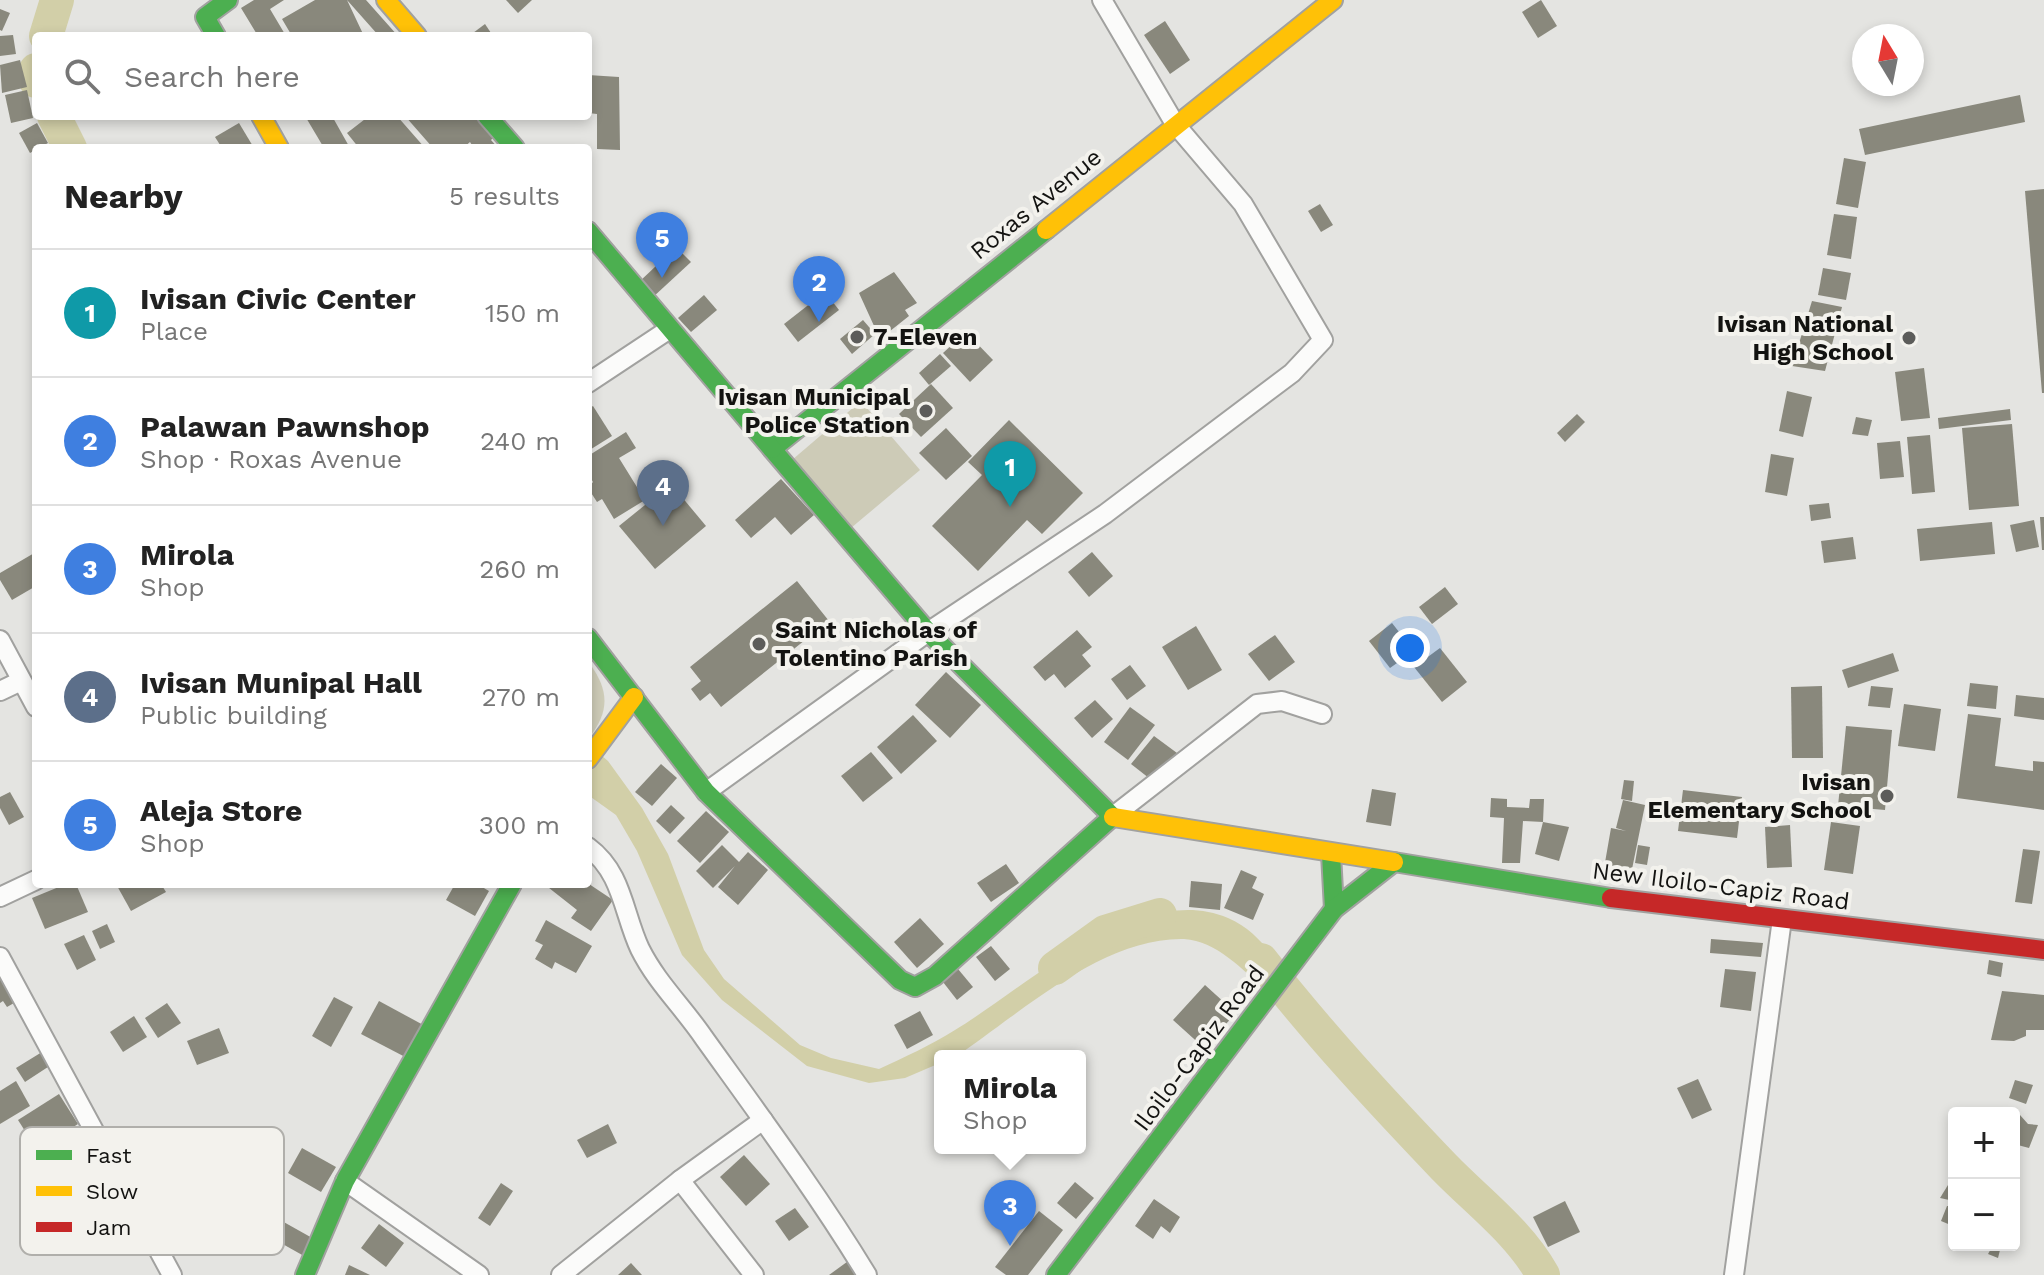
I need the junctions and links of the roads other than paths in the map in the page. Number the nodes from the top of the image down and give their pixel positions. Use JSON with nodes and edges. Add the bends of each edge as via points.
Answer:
{"nodes":[{"id":1,"x":228,"y":0,"type":"edge"},
{"id":2,"x":386,"y":0,"type":"edge"},
{"id":3,"x":1102,"y":0,"type":"edge"},
{"id":4,"x":1333,"y":0,"type":"edge"},
{"id":5,"x":214,"y":32,"type":"edge"},
{"id":6,"x":414,"y":32,"type":"edge"},
{"id":7,"x":263,"y":120,"type":"edge"},
{"id":8,"x":490,"y":120,"type":"edge"},
{"id":9,"x":1175,"y":124,"type":"junction"},
{"id":10,"x":277,"y":144,"type":"edge"},
{"id":11,"x":512,"y":144,"type":"edge"},
{"id":12,"x":592,"y":236,"type":"edge"},
{"id":13,"x":668,"y":330,"type":"junction"},
{"id":14,"x":592,"y":380,"type":"edge"},
{"id":15,"x":772,"y":449,"type":"junction"},
{"id":16,"x":928,"y":632,"type":"junction"},
{"id":17,"x":0,"y":640,"type":"edge"},
{"id":18,"x":592,"y":643,"type":"edge"},
{"id":19,"x":21,"y":681,"type":"junction"},
{"id":20,"x":0,"y":691,"type":"edge"},
{"id":21,"x":634,"y":697,"type":"junction"},
{"id":22,"x":32,"y":700,"type":"edge"},
{"id":23,"x":1322,"y":714,"type":"dead end"},
{"id":24,"x":593,"y":752,"type":"edge"},
{"id":25,"x":706,"y":792,"type":"junction"},
{"id":26,"x":1112,"y":817,"type":"junction"},
{"id":27,"x":592,"y":852,"type":"edge"},
{"id":28,"x":1331,"y":854,"type":"junction"},
{"id":29,"x":1394,"y":862,"type":"junction"},
{"id":30,"x":32,"y":882,"type":"edge"},
{"id":31,"x":510,"y":888,"type":"edge"},
{"id":32,"x":0,"y":897,"type":"edge"},
{"id":33,"x":1334,"y":909,"type":"junction"},
{"id":34,"x":1782,"y":919,"type":"junction"},
{"id":35,"x":2044,"y":950,"type":"edge"},
{"id":36,"x":0,"y":957,"type":"edge"},
{"id":37,"x":763,"y":1120,"type":"junction"},
{"id":38,"x":94,"y":1127,"type":"edge"},
{"id":39,"x":680,"y":1180,"type":"junction"},
{"id":40,"x":345,"y":1181,"type":"junction"},
{"id":41,"x":161,"y":1255,"type":"edge"},
{"id":42,"x":172,"y":1275,"type":"edge"},
{"id":43,"x":305,"y":1275,"type":"edge"},
{"id":44,"x":479,"y":1275,"type":"edge"},
{"id":45,"x":561,"y":1275,"type":"edge"},
{"id":46,"x":754,"y":1275,"type":"edge"},
{"id":47,"x":867,"y":1275,"type":"edge"},
{"id":48,"x":1056,"y":1275,"type":"edge"},
{"id":49,"x":1734,"y":1275,"type":"edge"}],
"edges":[{"from":1,"to":5,"type":"main road","via":[[205,17]]},
{"from":2,"to":6,"type":"main road"},
{"from":3,"to":9,"type":"street"},
{"from":4,"to":9,"type":"main road","name":"Roxas Avenue"},
{"from":7,"to":10,"type":"main road"},
{"from":8,"to":11,"type":"main road"},
{"from":9,"to":15,"type":"main road","name":"Roxas Avenue"},
{"from":9,"to":16,"type":"street","via":[[1243,204],[1323,340],[1292,373],[1105,514]]},
{"from":12,"to":13,"type":"main road"},
{"from":13,"to":14,"type":"street"},
{"from":13,"to":15,"type":"main road"},
{"from":15,"to":16,"type":"main road"},
{"from":16,"to":25,"type":"street"},
{"from":16,"to":26,"type":"main road"},
{"from":17,"to":19,"type":"street"},
{"from":18,"to":21,"type":"main road"},
{"from":19,"to":20,"type":"street"},
{"from":19,"to":22,"type":"street"},
{"from":21,"to":24,"type":"main road"},
{"from":21,"to":25,"type":"main road"},
{"from":23,"to":26,"type":"street","via":[[1282,701],[1257,704]]},
{"from":25,"to":26,"type":"main road","via":[[900,980],[915,987],[935,976]]},
{"from":26,"to":28,"type":"main road","name":"New Iloilo-Capiz Road"},
{"from":27,"to":37,"type":"street","via":[[620,885],[639,947],[667,995]]},
{"from":28,"to":29,"type":"main road","name":"New Iloilo-Capiz Road"},
{"from":28,"to":33,"type":"main road"},
{"from":29,"to":33,"type":"main road","name":"Iloilo-Capiz Road"},
{"from":29,"to":34,"type":"main road","name":"New Iloilo-Capiz Road","via":[[1631,901]]},
{"from":30,"to":32,"type":"street"},
{"from":31,"to":40,"type":"main road"},
{"from":33,"to":48,"type":"main road","name":"Iloilo-Capiz Road"},
{"from":34,"to":35,"type":"main road","name":"New Iloilo-Capiz Road"},
{"from":34,"to":49,"type":"street"},
{"from":36,"to":38,"type":"street"},
{"from":37,"to":39,"type":"street"},
{"from":37,"to":47,"type":"street"},
{"from":39,"to":45,"type":"street"},
{"from":39,"to":46,"type":"street"},
{"from":40,"to":43,"type":"main road"},
{"from":40,"to":44,"type":"street"},
{"from":41,"to":42,"type":"street"}]}
